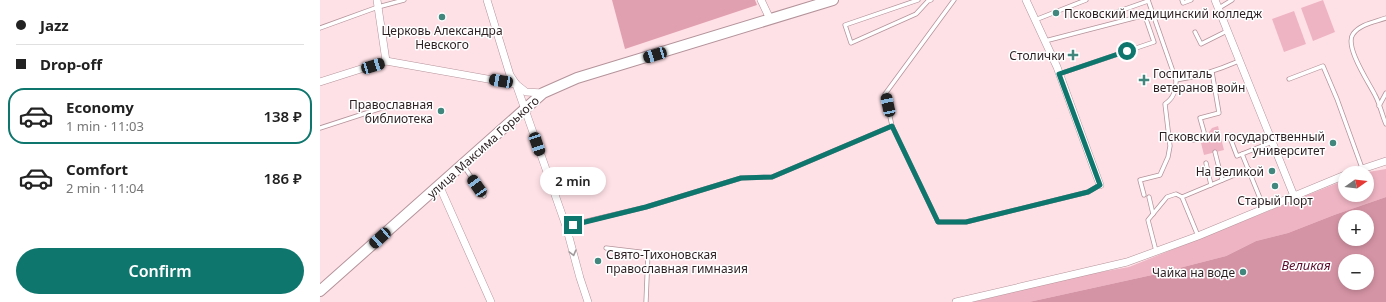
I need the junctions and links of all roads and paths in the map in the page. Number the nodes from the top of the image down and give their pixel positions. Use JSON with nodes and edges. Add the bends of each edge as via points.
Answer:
{"nodes":[{"id":1,"x":404,"y":0,"type":"edge"},
{"id":2,"x":487,"y":0,"type":"edge"},
{"id":3,"x":761,"y":0,"type":"edge"},
{"id":4,"x":833,"y":0,"type":"edge"},
{"id":5,"x":918,"y":0,"type":"edge"},
{"id":6,"x":927,"y":0,"type":"edge"},
{"id":7,"x":954,"y":0,"type":"edge"},
{"id":8,"x":1026,"y":0,"type":"edge"},
{"id":9,"x":1086,"y":0,"type":"edge"},
{"id":10,"x":1182,"y":0,"type":"edge"},
{"id":11,"x":1191,"y":0,"type":"edge"},
{"id":12,"x":1215,"y":0,"type":"edge"},
{"id":13,"x":1232,"y":0,"type":"edge"},
{"id":14,"x":393,"y":1,"type":"edge"},
{"id":15,"x":1148,"y":1,"type":"edge"},
{"id":16,"x":377,"y":4,"type":"edge"},
{"id":17,"x":1218,"y":8,"type":"junction"},
{"id":18,"x":1153,"y":13,"type":"junction"},
{"id":19,"x":1111,"y":14,"type":"dead end"},
{"id":20,"x":1145,"y":16,"type":"junction"},
{"id":21,"x":1386,"y":18,"type":"edge"},
{"id":22,"x":770,"y":19,"type":"junction"},
{"id":23,"x":1035,"y":20,"type":"junction"},
{"id":24,"x":320,"y":28,"type":"edge"},
{"id":25,"x":1227,"y":31,"type":"junction"},
{"id":26,"x":1195,"y":32,"type":"dead end"},
{"id":27,"x":1045,"y":41,"type":"junction"},
{"id":28,"x":386,"y":61,"type":"junction"},
{"id":29,"x":1239,"y":61,"type":"junction"},
{"id":30,"x":1212,"y":72,"type":"junction"},
{"id":31,"x":1059,"y":74,"type":"junction"},
{"id":32,"x":1289,"y":79,"type":"dead end"},
{"id":33,"x":1176,"y":80,"type":"junction"},
{"id":34,"x":320,"y":82,"type":"edge"},
{"id":35,"x":516,"y":84,"type":"junction"},
{"id":36,"x":543,"y":93,"type":"junction"},
{"id":37,"x":1386,"y":93,"type":"edge"},
{"id":38,"x":394,"y":104,"type":"dead end"},
{"id":39,"x":1379,"y":106,"type":"junction"},
{"id":40,"x":524,"y":109,"type":"junction"},
{"id":41,"x":1386,"y":124,"type":"edge"},
{"id":42,"x":892,"y":126,"type":"junction"},
{"id":43,"x":320,"y":128,"type":"edge"},
{"id":44,"x":1229,"y":135,"type":"dead end"},
{"id":45,"x":1193,"y":140,"type":"dead end"},
{"id":46,"x":1272,"y":142,"type":"junction"},
{"id":47,"x":1176,"y":144,"type":"dead end"},
{"id":48,"x":1170,"y":146,"type":"junction"},
{"id":49,"x":1215,"y":152,"type":"dead end"},
{"id":50,"x":1242,"y":154,"type":"junction"},
{"id":51,"x":1386,"y":161,"type":"edge"},
{"id":52,"x":1206,"y":163,"type":"dead end"},
{"id":53,"x":462,"y":164,"type":"junction"},
{"id":54,"x":1361,"y":166,"type":"edge"},
{"id":55,"x":1369,"y":166,"type":"edge"},
{"id":56,"x":1249,"y":169,"type":"junction"},
{"id":57,"x":1338,"y":178,"type":"edge"},
{"id":58,"x":1222,"y":180,"type":"junction"},
{"id":59,"x":439,"y":185,"type":"junction"},
{"id":60,"x":1100,"y":185,"type":"joint"},
{"id":61,"x":1211,"y":185,"type":"junction"},
{"id":62,"x":1144,"y":195,"type":"dead end"},
{"id":63,"x":484,"y":196,"type":"dead end"},
{"id":64,"x":1149,"y":196,"type":"dead end"},
{"id":65,"x":1294,"y":196,"type":"junction"},
{"id":66,"x":1182,"y":197,"type":"junction"},
{"id":67,"x":1264,"y":208,"type":"junction"},
{"id":68,"x":1153,"y":214,"type":"junction"},
{"id":69,"x":566,"y":226,"type":"junction"},
{"id":70,"x":1198,"y":236,"type":"junction"},
{"id":71,"x":606,"y":248,"type":"dead end"},
{"id":72,"x":1156,"y":252,"type":"junction"},
{"id":73,"x":320,"y":291,"type":"edge"},
{"id":74,"x":491,"y":302,"type":"edge"},
{"id":75,"x":588,"y":302,"type":"edge"},
{"id":76,"x":646,"y":302,"type":"edge"},
{"id":77,"x":956,"y":302,"type":"edge"}],
"edges":[{"from":1,"to":14,"type":"lane"},
{"from":2,"to":35,"type":"street","via":[[510,75]]},
{"from":3,"to":22,"type":"street"},
{"from":4,"to":22,"type":"main road","name":"улица Максима Горького"},
{"from":5,"to":6,"type":"lane","via":[[845,25],[851,44],[916,14]]},
{"from":7,"to":42,"type":"lane","via":[[885,94]]},
{"from":8,"to":23,"type":"street"},
{"from":9,"to":23,"type":"lane"},
{"from":10,"to":11,"type":"lane","via":[[1183,3]]},
{"from":12,"to":17,"type":"street"},
{"from":13,"to":17,"type":"lane"},
{"from":14,"to":16,"type":"lane"},
{"from":15,"to":18,"type":"lane"},
{"from":15,"to":19,"type":"lane"},
{"from":16,"to":24,"type":"lane"},
{"from":16,"to":28,"type":"street"},
{"from":17,"to":25,"type":"street"},
{"from":18,"to":20,"type":"lane"},
{"from":18,"to":33,"type":"lane"},
{"from":20,"to":27,"type":"lane"},
{"from":20,"to":31,"type":"lane","via":[[1154,42]]},
{"from":21,"to":39,"type":"lane","via":[[1360,27],[1352,34],[1351,42]]},
{"from":22,"to":36,"type":"main road","name":"улица Максима Горького","via":[[577,78]]},
{"from":23,"to":27,"type":"street"},
{"from":25,"to":26,"type":"lane","via":[[1201,44]]},
{"from":25,"to":29,"type":"street"},
{"from":27,"to":31,"type":"street"},
{"from":28,"to":34,"type":"street"},
{"from":28,"to":35,"type":"street"},
{"from":29,"to":30,"type":"lane"},
{"from":29,"to":46,"type":"street"},
{"from":30,"to":33,"type":"lane"},
{"from":30,"to":45,"type":"lane","via":[[1219,113],[1200,118],[1204,132],[1202,138]]},
{"from":31,"to":60,"type":"street"},
{"from":32,"to":54,"type":"lane","via":[[1323,66]]},
{"from":33,"to":48,"type":"lane","via":[[1176,88],[1171,99],[1165,104]]},
{"from":35,"to":36,"type":"street","via":[[526,92]]},
{"from":35,"to":40,"type":"street"},
{"from":36,"to":40,"type":"main road","name":"улица Максима Горького"},
{"from":37,"to":39,"type":"lane"},
{"from":38,"to":43,"type":"lane"},
{"from":39,"to":41,"type":"lane"},
{"from":40,"to":53,"type":"main road","name":"улица Максима Горького"},
{"from":40,"to":69,"type":"street"},
{"from":42,"to":60,"type":"lane","via":[[938,222],[966,222],[1088,192]]},
{"from":42,"to":69,"type":"lane","via":[[772,177],[741,178],[646,207]]},
{"from":44,"to":50,"type":"lane","via":[[1237,156]]},
{"from":46,"to":50,"type":"lane"},
{"from":46,"to":65,"type":"street"},
{"from":47,"to":48,"type":"lane"},
{"from":48,"to":62,"type":"lane","via":[[1160,175],[1140,180]]},
{"from":49,"to":58,"type":"lane"},
{"from":50,"to":56,"type":"lane"},
{"from":51,"to":55,"type":"street"},
{"from":52,"to":61,"type":"lane"},
{"from":53,"to":59,"type":"main road","name":"улица Максима Горького"},
{"from":53,"to":63,"type":"lane"},
{"from":56,"to":58,"type":"lane"},
{"from":56,"to":67,"type":"lane"},
{"from":57,"to":65,"type":"street"},
{"from":58,"to":61,"type":"lane"},
{"from":59,"to":73,"type":"main road","name":"улица Максима Горького"},
{"from":59,"to":74,"type":"street"},
{"from":61,"to":66,"type":"lane"},
{"from":64,"to":68,"type":"lane"},
{"from":65,"to":67,"type":"street"},
{"from":66,"to":68,"type":"lane","via":[[1176,194],[1166,197]]},
{"from":66,"to":70,"type":"lane"},
{"from":67,"to":70,"type":"street"},
{"from":68,"to":72,"type":"lane","via":[[1148,220]]},
{"from":69,"to":75,"type":"street","one_way":true},
{"from":70,"to":72,"type":"street"},
{"from":71,"to":76,"type":"lane","via":[[648,253]]},
{"from":72,"to":77,"type":"street","via":[[1120,264]]}]}
